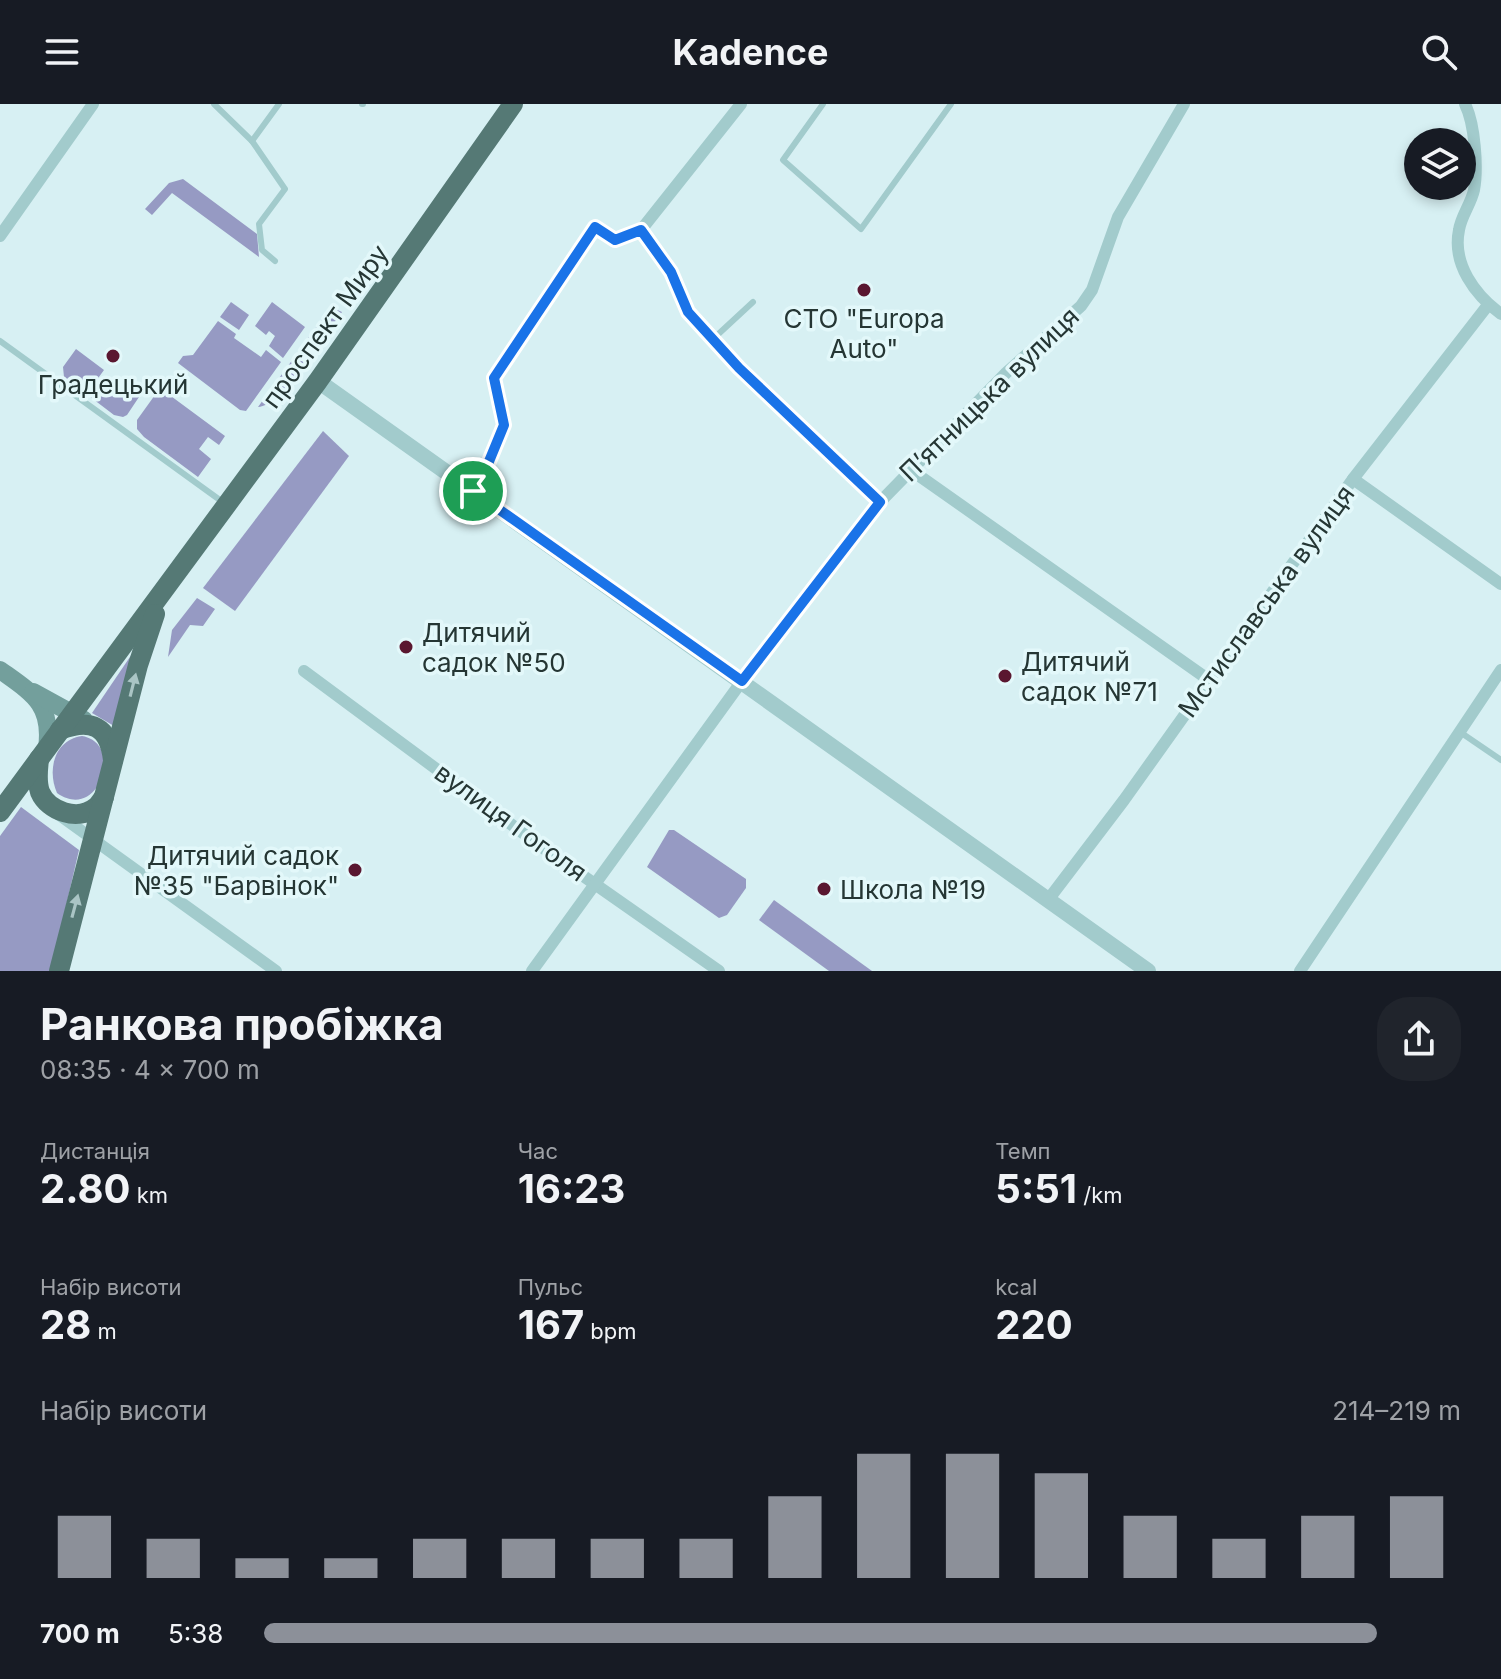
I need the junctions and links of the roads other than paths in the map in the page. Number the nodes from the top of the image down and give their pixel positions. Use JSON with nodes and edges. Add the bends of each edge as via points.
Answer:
{"nodes":[{"id":1,"x":93,"y":104,"type":"edge"},
{"id":2,"x":214,"y":104,"type":"edge"},
{"id":3,"x":279,"y":104,"type":"edge"},
{"id":4,"x":513,"y":104,"type":"edge"},
{"id":5,"x":741,"y":104,"type":"edge"},
{"id":6,"x":823,"y":104,"type":"edge"},
{"id":7,"x":951,"y":104,"type":"edge"},
{"id":8,"x":1184,"y":104,"type":"edge"},
{"id":9,"x":1465,"y":104,"type":"edge"},
{"id":10,"x":252,"y":141,"type":"junction"},
{"id":11,"x":641,"y":230,"type":"junction"},
{"id":12,"x":0,"y":236,"type":"edge"},
{"id":13,"x":275,"y":261,"type":"dead end"},
{"id":14,"x":753,"y":302,"type":"dead end"},
{"id":15,"x":1488,"y":305,"type":"junction"},
{"id":16,"x":1501,"y":314,"type":"edge"},
{"id":17,"x":713,"y":339,"type":"junction"},
{"id":18,"x":0,"y":341,"type":"edge"},
{"id":19,"x":318,"y":381,"type":"junction"},
{"id":20,"x":911,"y":470,"type":"junction"},
{"id":21,"x":1353,"y":479,"type":"junction"},
{"id":22,"x":473,"y":491,"type":"junction"},
{"id":23,"x":880,"y":502,"type":"junction"},
{"id":24,"x":226,"y":505,"type":"junction"},
{"id":25,"x":174,"y":574,"type":"junction"},
{"id":26,"x":1501,"y":584,"type":"edge"},
{"id":27,"x":0,"y":670,"type":"edge"},
{"id":28,"x":1501,"y":670,"type":"edge"},
{"id":29,"x":304,"y":671,"type":"dead end"},
{"id":30,"x":1209,"y":680,"type":"junction"},
{"id":31,"x":742,"y":681,"type":"junction"},
{"id":32,"x":27,"y":689,"type":"junction"},
{"id":33,"x":72,"y":712,"type":"junction"},
{"id":34,"x":95,"y":726,"type":"junction"},
{"id":35,"x":60,"y":730,"type":"junction"},
{"id":36,"x":1460,"y":732,"type":"junction"},
{"id":37,"x":43,"y":753,"type":"junction"},
{"id":38,"x":113,"y":760,"type":"junction"},
{"id":39,"x":1501,"y":760,"type":"edge"},
{"id":40,"x":104,"y":797,"type":"junction"},
{"id":41,"x":51,"y":808,"type":"junction"},
{"id":42,"x":0,"y":812,"type":"edge"},
{"id":43,"x":93,"y":842,"type":"junction"},
{"id":44,"x":595,"y":884,"type":"junction"},
{"id":45,"x":1048,"y":900,"type":"junction"},
{"id":46,"x":59,"y":971,"type":"edge"},
{"id":47,"x":276,"y":971,"type":"edge"},
{"id":48,"x":532,"y":971,"type":"edge"},
{"id":49,"x":719,"y":971,"type":"edge"},
{"id":50,"x":1148,"y":971,"type":"edge"},
{"id":51,"x":1300,"y":971,"type":"edge"}],
"edges":[{"from":1,"to":12,"type":"street"},
{"from":2,"to":10,"type":"lane"},
{"from":3,"to":10,"type":"lane"},
{"from":4,"to":19,"type":"main road","name":"проспект Миру"},
{"from":5,"to":11,"type":"street"},
{"from":6,"to":7,"type":"lane","via":[[783,160],[861,229]]},
{"from":8,"to":20,"type":"street","name":"Пʼятницька вулиця","via":[[1118,217],[1092,290],[1081,306]]},
{"from":9,"to":15,"type":"street","via":[[1473,127],[1474,189],[1459,230],[1458,254],[1464,273]]},
{"from":10,"to":13,"type":"lane","via":[[285,189],[259,224],[262,250]]},
{"from":11,"to":17,"type":"street","via":[[671,272],[688,312]]},
{"from":11,"to":22,"type":"street","via":[[615,240],[595,227],[494,378],[504,425]]},
{"from":14,"to":17,"type":"lane"},
{"from":15,"to":16,"type":"street"},
{"from":15,"to":21,"type":"street","name":"Мстиславська вулиця"},
{"from":17,"to":23,"type":"street"},
{"from":18,"to":24,"type":"lane"},
{"from":19,"to":22,"type":"street"},
{"from":19,"to":24,"type":"main road","name":"проспект Миру"},
{"from":20,"to":23,"type":"street","name":"Пʼятницька вулиця"},
{"from":20,"to":30,"type":"street"},
{"from":21,"to":26,"type":"street"},
{"from":21,"to":30,"type":"street","name":"Мстиславська вулиця"},
{"from":22,"to":31,"type":"street"},
{"from":23,"to":31,"type":"street","name":"Пʼятницька вулиця"},
{"from":24,"to":25,"type":"main road","name":"проспект Миру"},
{"from":25,"to":33,"type":"main road","name":"проспект Миру"},
{"from":38,"to":25,"type":"main road","name":"проспект Миру","one_way":true,"via":[[149,627]]},
{"from":27,"to":32,"type":"main road"},
{"from":28,"to":36,"type":"street"},
{"from":29,"to":44,"type":"street","name":"вулиця Гоголя"},
{"from":30,"to":45,"type":"street","name":"Мстиславська вулиця"},
{"from":31,"to":44,"type":"street","name":"Пʼятницька вулиця"},
{"from":31,"to":45,"type":"street"},
{"from":32,"to":33,"type":"main road"},
{"from":32,"to":37,"type":"main road","via":[[41,702],[48,720]]},
{"from":33,"to":34,"type":"main road"},
{"from":33,"to":35,"type":"main road","name":"проспект Миру"},
{"from":34,"to":35,"type":"main road","via":[[75,724]]},
{"from":34,"to":38,"type":"main road","via":[[111,744]]},
{"from":35,"to":37,"type":"main road","name":"проспект Миру"},
{"from":36,"to":39,"type":"lane"},
{"from":36,"to":51,"type":"street"},
{"from":37,"to":41,"type":"main road","via":[[37,779]]},
{"from":37,"to":42,"type":"main road","name":"проспект Миру"},
{"from":38,"to":40,"type":"main road","name":"проспект Миру"},
{"from":40,"to":41,"type":"main road","via":[[85,813]]},
{"from":40,"to":43,"type":"main road","name":"проспект Миру"},
{"from":41,"to":43,"type":"street"},
{"from":46,"to":43,"type":"main road","name":"проспект Миру","one_way":true},
{"from":43,"to":47,"type":"street"},
{"from":44,"to":48,"type":"street","name":"Пʼятницька вулиця"},
{"from":44,"to":49,"type":"street","name":"вулиця Гоголя"},
{"from":45,"to":50,"type":"street"}]}
